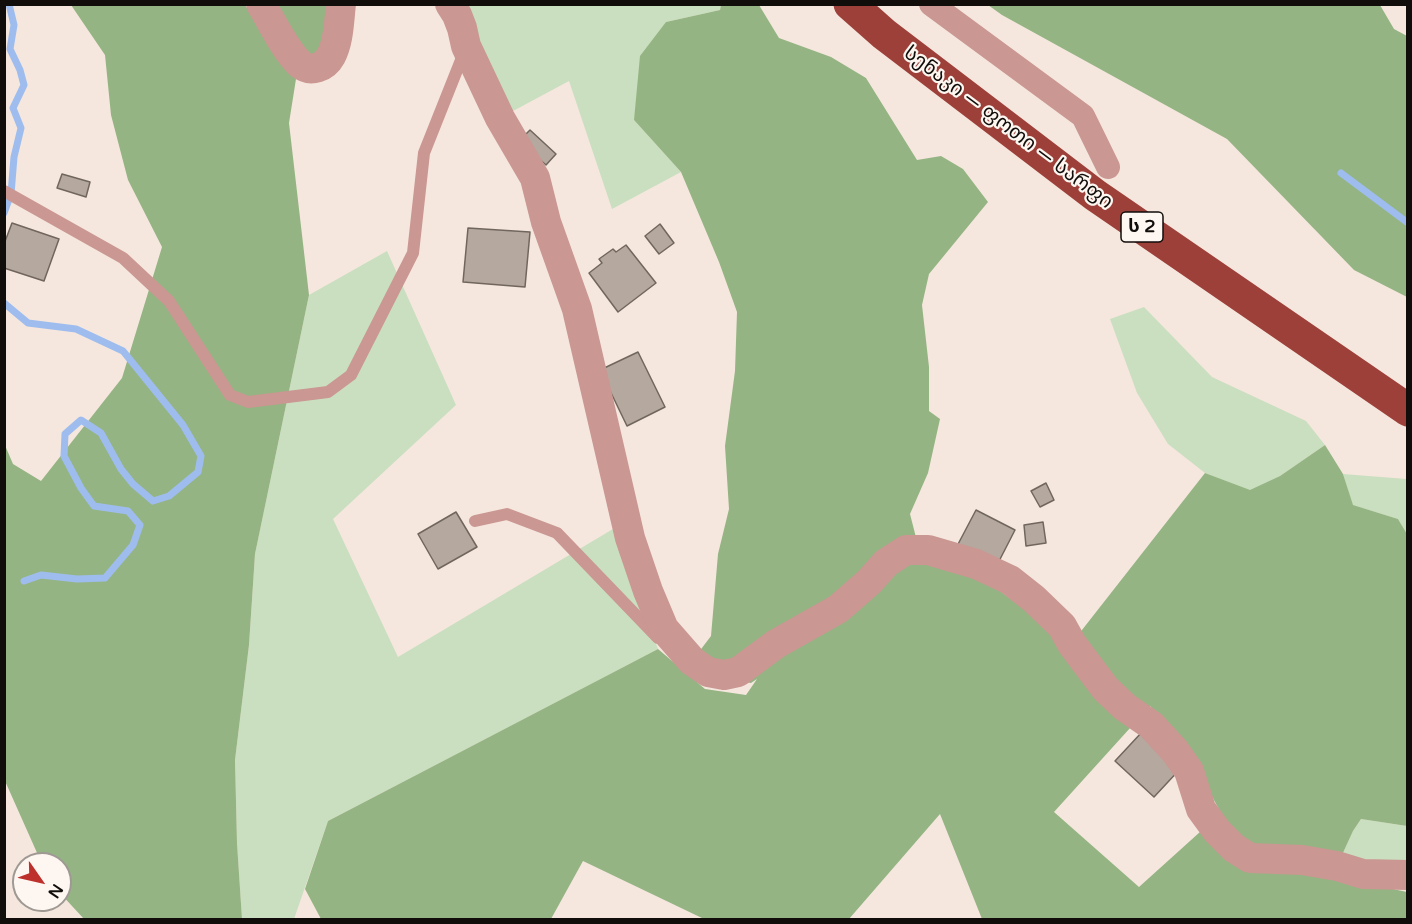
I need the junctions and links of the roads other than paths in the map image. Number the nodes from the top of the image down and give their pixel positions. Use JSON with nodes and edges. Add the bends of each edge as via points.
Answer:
{"nodes":[{"id":1,"x":261,"y":4,"type":"edge"},
{"id":2,"x":341,"y":4,"type":"edge"},
{"id":3,"x":450,"y":4,"type":"edge"},
{"id":4,"x":850,"y":4,"type":"edge"},
{"id":5,"x":931,"y":4,"type":"edge"},
{"id":6,"x":466,"y":46,"type":"junction"},
{"id":7,"x":1108,"y":167,"type":"dead end"},
{"id":8,"x":4,"y":191,"type":"edge"},
{"id":9,"x":1407,"y":410,"type":"edge"},
{"id":10,"x":475,"y":521,"type":"dead end"},
{"id":11,"x":692,"y":661,"type":"junction"},
{"id":12,"x":1407,"y":875,"type":"edge"}],
"edges":[{"from":1,"to":2,"type":"street","via":[[301,65],[310,68],[327,63],[332,54]]},
{"from":3,"to":6,"type":"street"},
{"from":4,"to":9,"type":"highway","name":"სენაკი — ფოთი — სარფი","number":"ს 2","via":[[1095,195]]},
{"from":5,"to":7,"type":"street","via":[[1083,117]]},
{"from":6,"to":8,"type":"lane","via":[[424,153],[413,253],[351,375],[328,392],[248,402],[230,395],[169,301],[123,258]]},
{"from":6,"to":11,"type":"street","via":[[500,118],[535,178],[577,309],[630,538],[664,629]]},
{"from":10,"to":11,"type":"lane","via":[[507,514],[557,533],[657,638]]},
{"from":11,"to":12,"type":"street","via":[[708,672],[738,672],[776,644],[838,609],[886,563],[906,550],[928,550],[1010,580],[1062,626],[1105,688],[1151,725],[1175,751],[1189,771],[1201,809],[1234,848],[1250,858],[1302,860],[1363,874]]}]}
